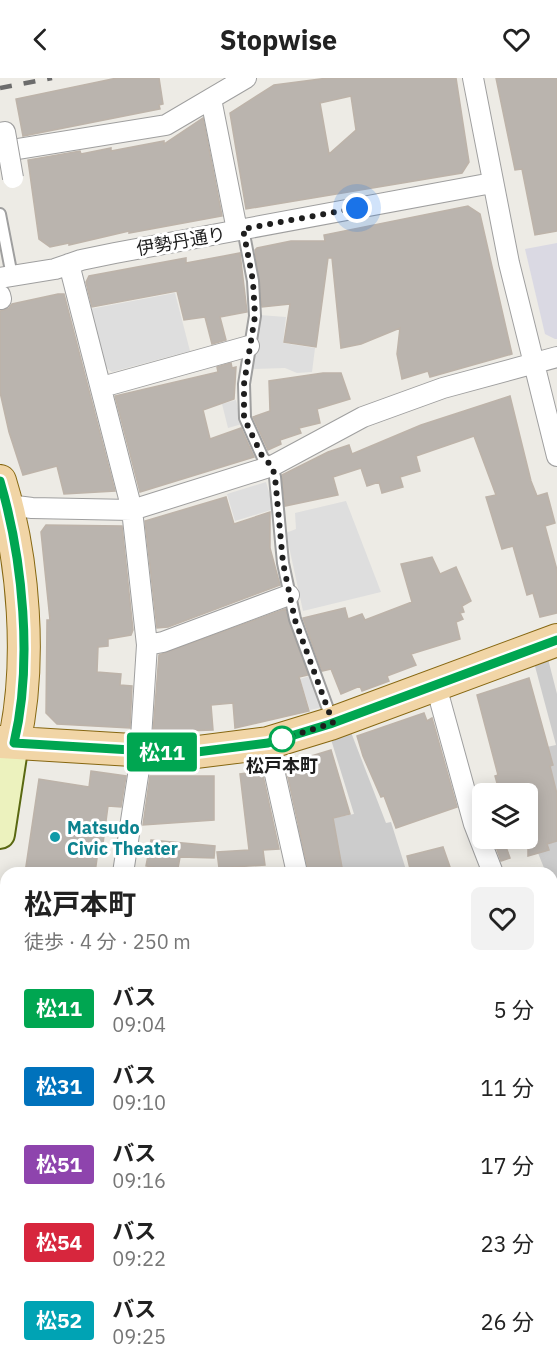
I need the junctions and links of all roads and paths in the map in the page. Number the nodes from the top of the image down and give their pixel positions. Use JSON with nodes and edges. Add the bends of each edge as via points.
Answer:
{"nodes":[{"id":1,"x":246,"y":78,"type":"edge"},
{"id":2,"x":473,"y":78,"type":"edge"},
{"id":3,"x":211,"y":99,"type":"junction"},
{"id":4,"x":0,"y":133,"type":"edge"},
{"id":5,"x":0,"y":152,"type":"edge"},
{"id":6,"x":13,"y":178,"type":"dead end"},
{"id":7,"x":492,"y":183,"type":"junction"},
{"id":8,"x":0,"y":214,"type":"edge"},
{"id":9,"x":240,"y":230,"type":"junction"},
{"id":10,"x":69,"y":264,"type":"junction"},
{"id":11,"x":6,"y":277,"type":"edge"},
{"id":12,"x":249,"y":346,"type":"junction"},
{"id":13,"x":557,"y":357,"type":"edge"},
{"id":14,"x":532,"y":364,"type":"junction"},
{"id":15,"x":102,"y":387,"type":"junction"},
{"id":16,"x":557,"y":456,"type":"edge"},
{"id":17,"x":272,"y":466,"type":"junction"},
{"id":18,"x":2,"y":496,"type":"edge"},
{"id":19,"x":132,"y":510,"type":"junction"},
{"id":20,"x":0,"y":545,"type":"edge"},
{"id":21,"x":289,"y":595,"type":"junction"},
{"id":22,"x":557,"y":640,"type":"edge"},
{"id":23,"x":147,"y":645,"type":"junction"},
{"id":24,"x":436,"y":687,"type":"junction"},
{"id":25,"x":333,"y":723,"type":"junction"},
{"id":26,"x":7,"y":742,"type":"edge"},
{"id":27,"x":268,"y":743,"type":"junction"},
{"id":28,"x":140,"y":751,"type":"junction"},
{"id":29,"x":0,"y":834,"type":"edge"},
{"id":30,"x":124,"y":867,"type":"edge"},
{"id":31,"x":296,"y":867,"type":"edge"},
{"id":32,"x":491,"y":867,"type":"edge"}],
"edges":[{"from":1,"to":3,"type":"street"},
{"from":2,"to":7,"type":"street"},
{"from":3,"to":5,"type":"street","via":[[166,125]]},
{"from":3,"to":9,"type":"street"},
{"from":4,"to":6,"type":"street","bridge":true,"via":[[4,132]]},
{"from":7,"to":9,"type":"street","name":"伊勢丹通り"},
{"from":7,"to":14,"type":"street"},
{"from":8,"to":11,"type":"lane"},
{"from":9,"to":10,"type":"street","name":"伊勢丹通り"},
{"from":9,"to":12,"type":"lane","via":[[253,281],[255,316]]},
{"from":10,"to":11,"type":"street","name":"伊勢丹通り","via":[[55,270]]},
{"from":10,"to":15,"type":"street"},
{"from":12,"to":15,"type":"street"},
{"from":12,"to":17,"type":"lane","via":[[244,418],[263,458]]},
{"from":13,"to":14,"type":"street"},
{"from":14,"to":16,"type":"street"},
{"from":14,"to":17,"type":"street","via":[[443,388],[363,417]]},
{"from":15,"to":19,"type":"street"},
{"from":17,"to":19,"type":"street"},
{"from":17,"to":21,"type":"lane","via":[[279,496]]},
{"from":18,"to":19,"type":"street","via":[[32,508]]},
{"from":18,"to":26,"type":"main road","via":[[17,544],[22,647],[22,708]]},
{"from":19,"to":23,"type":"street"},
{"from":20,"to":26,"type":"main road","via":[[9,614]]},
{"from":21,"to":23,"type":"street"},
{"from":21,"to":25,"type":"lane"},
{"from":22,"to":24,"type":"main road"},
{"from":23,"to":28,"type":"street"},
{"from":24,"to":25,"type":"main road"},
{"from":24,"to":32,"type":"street","via":[[474,824]]},
{"from":25,"to":27,"type":"main road"},
{"from":26,"to":28,"type":"main road"},
{"from":26,"to":29,"type":"street"},
{"from":27,"to":28,"type":"main road","via":[[197,752]]},
{"from":27,"to":31,"type":"street"},
{"from":28,"to":30,"type":"street"}]}
